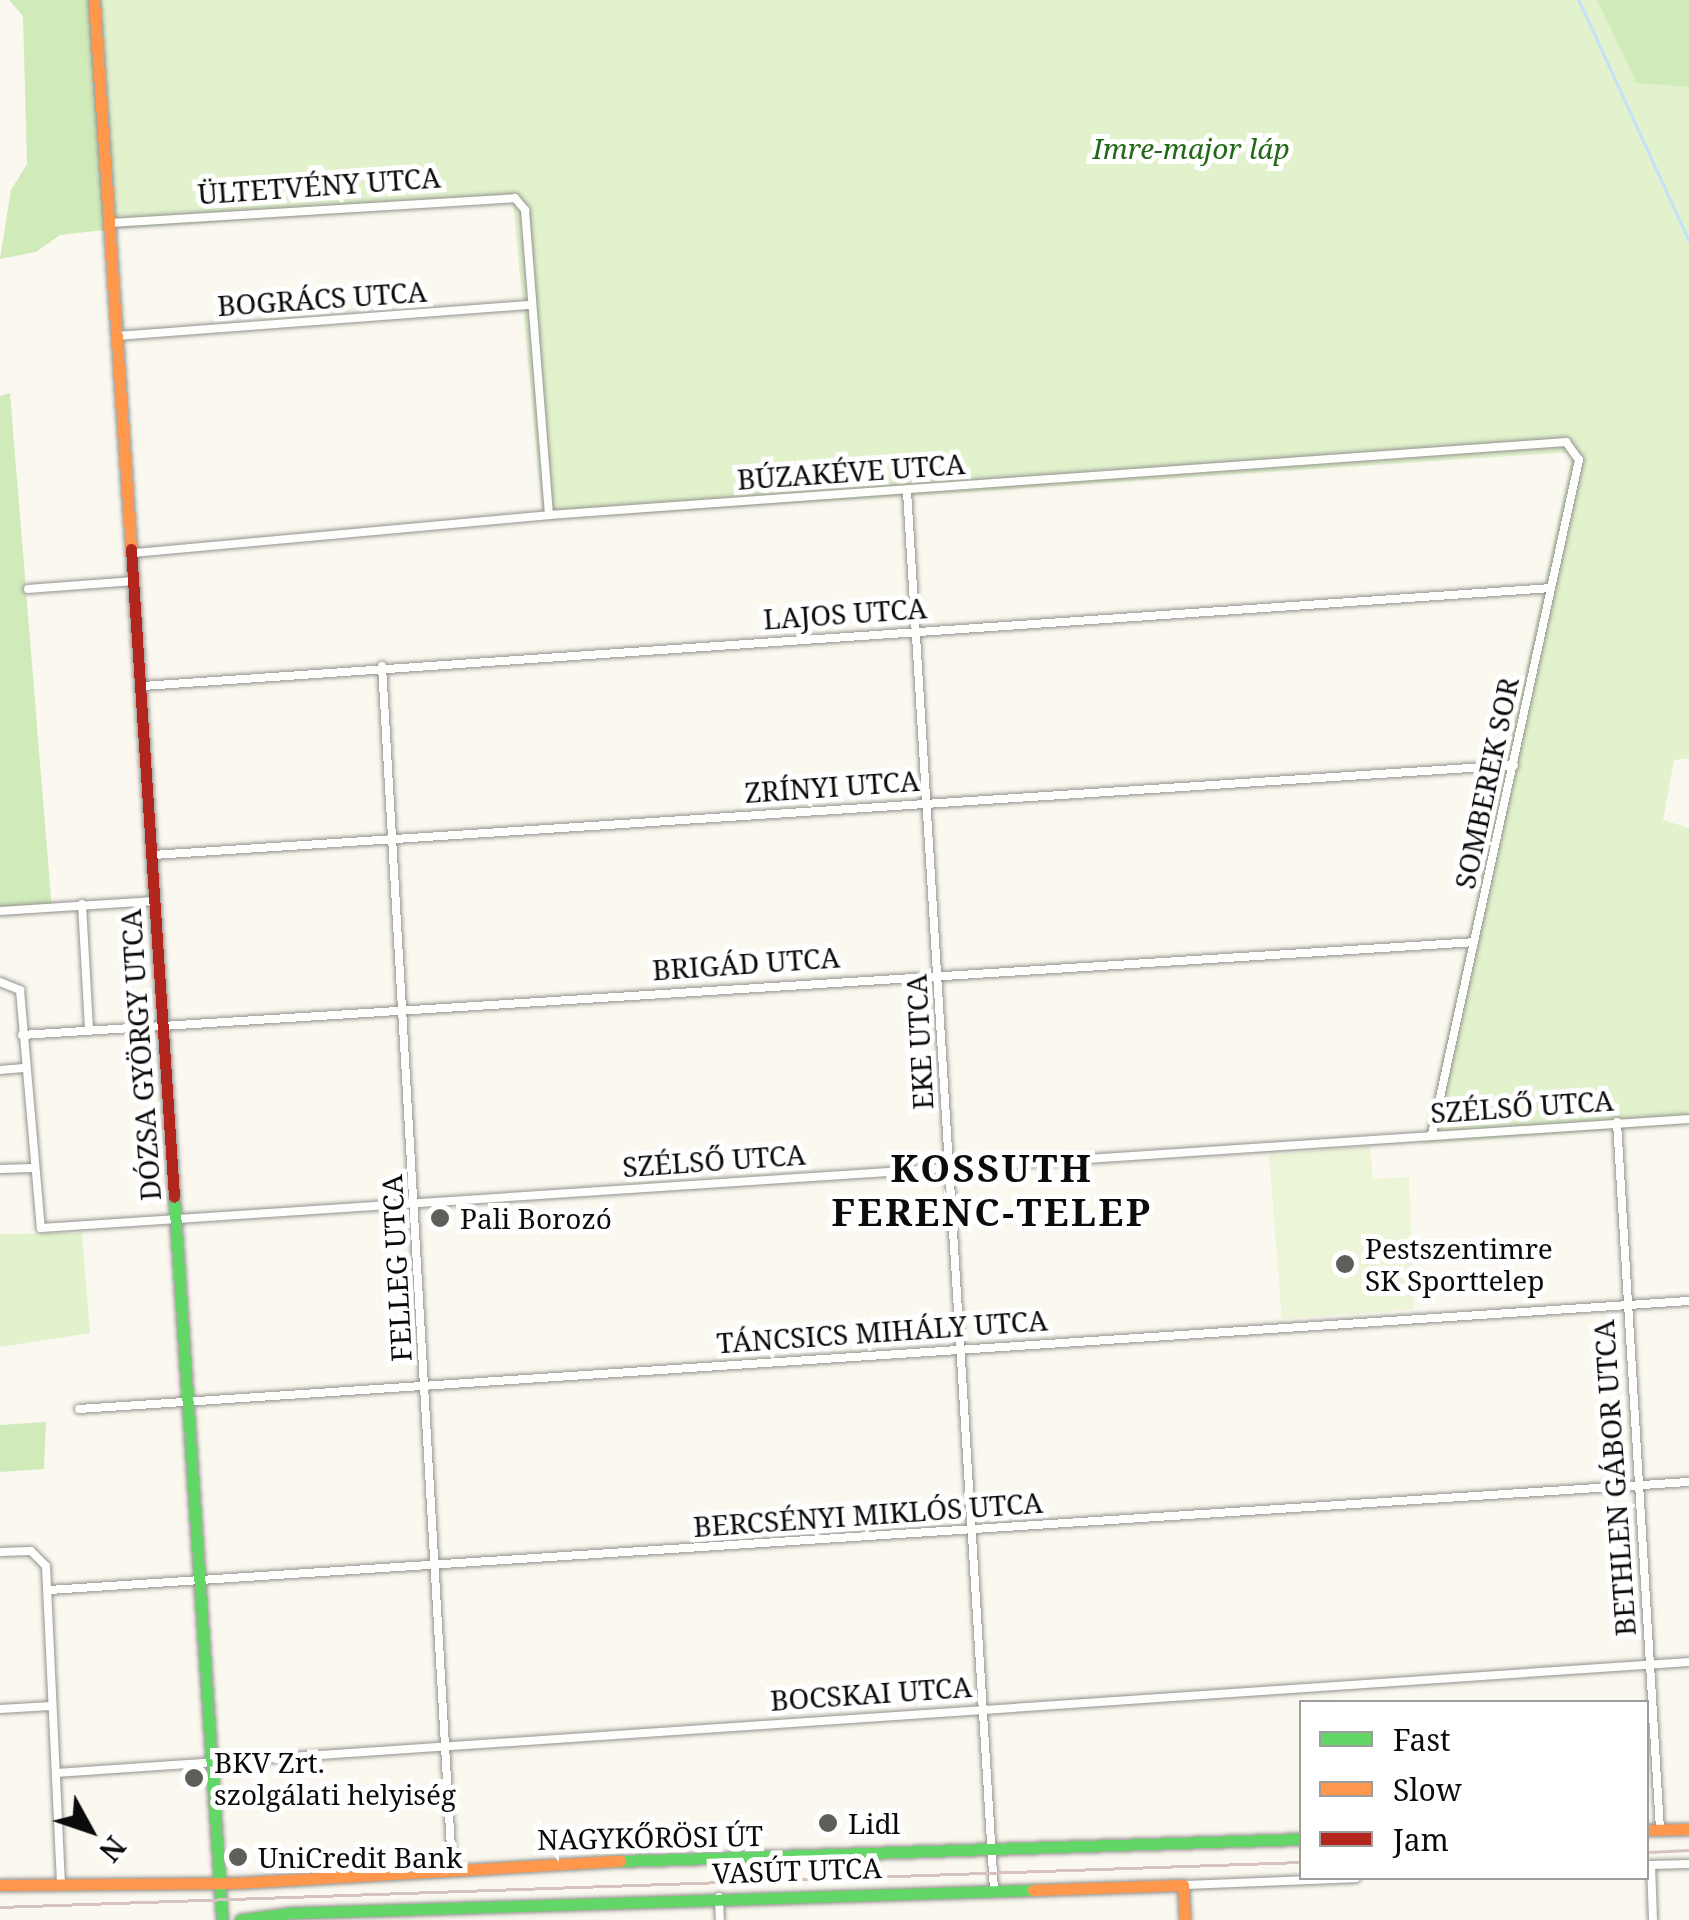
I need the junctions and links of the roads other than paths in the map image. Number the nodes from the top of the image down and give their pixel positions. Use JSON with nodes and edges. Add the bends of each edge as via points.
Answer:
{"nodes":[{"id":1,"x":94,"y":0,"type":"edge"},
{"id":2,"x":110,"y":224,"type":"junction"},
{"id":3,"x":531,"y":306,"type":"junction"},
{"id":4,"x":116,"y":336,"type":"junction"},
{"id":5,"x":1570,"y":444,"type":"joint"},
{"id":6,"x":908,"y":491,"type":"junction"},
{"id":7,"x":549,"y":515,"type":"junction"},
{"id":8,"x":134,"y":553,"type":"junction"},
{"id":9,"x":136,"y":581,"type":"junction"},
{"id":10,"x":1552,"y":588,"type":"junction"},
{"id":11,"x":28,"y":589,"type":"dead end"},
{"id":12,"x":919,"y":631,"type":"junction"},
{"id":13,"x":382,"y":666,"type":"junction"},
{"id":14,"x":142,"y":686,"type":"junction"},
{"id":15,"x":1514,"y":765,"type":"junction"},
{"id":16,"x":928,"y":802,"type":"junction"},
{"id":17,"x":396,"y":839,"type":"junction"},
{"id":18,"x":153,"y":856,"type":"junction"},
{"id":19,"x":156,"y":901,"type":"junction"},
{"id":20,"x":82,"y":904,"type":"junction"},
{"id":21,"x":0,"y":911,"type":"edge"},
{"id":22,"x":1474,"y":942,"type":"junction"},
{"id":23,"x":939,"y":973,"type":"junction"},
{"id":24,"x":0,"y":982,"type":"edge"},
{"id":25,"x":404,"y":1007,"type":"junction"},
{"id":26,"x":164,"y":1027,"type":"junction"},
{"id":27,"x":89,"y":1031,"type":"junction"},
{"id":28,"x":22,"y":1034,"type":"junction"},
{"id":29,"x":24,"y":1068,"type":"junction"},
{"id":30,"x":0,"y":1070,"type":"edge"},
{"id":31,"x":1689,"y":1119,"type":"edge"},
{"id":32,"x":1617,"y":1122,"type":"junction"},
{"id":33,"x":1432,"y":1134,"type":"junction"},
{"id":34,"x":948,"y":1167,"type":"junction"},
{"id":35,"x":32,"y":1168,"type":"junction"},
{"id":36,"x":0,"y":1169,"type":"edge"},
{"id":37,"x":415,"y":1202,"type":"junction"},
{"id":38,"x":176,"y":1219,"type":"junction"},
{"id":39,"x":1689,"y":1301,"type":"edge"},
{"id":40,"x":1625,"y":1306,"type":"junction"},
{"id":41,"x":961,"y":1348,"type":"junction"},
{"id":42,"x":425,"y":1384,"type":"junction"},
{"id":43,"x":188,"y":1398,"type":"junction"},
{"id":44,"x":79,"y":1409,"type":"dead end"},
{"id":45,"x":1689,"y":1482,"type":"edge"},
{"id":46,"x":1639,"y":1486,"type":"junction"},
{"id":47,"x":971,"y":1530,"type":"junction"},
{"id":48,"x":0,"y":1552,"type":"edge"},
{"id":49,"x":436,"y":1564,"type":"junction"},
{"id":50,"x":198,"y":1580,"type":"junction"},
{"id":51,"x":49,"y":1590,"type":"junction"},
{"id":52,"x":1689,"y":1662,"type":"edge"},
{"id":53,"x":1648,"y":1665,"type":"junction"},
{"id":54,"x":51,"y":1706,"type":"junction"},
{"id":55,"x":985,"y":1708,"type":"junction"},
{"id":56,"x":0,"y":1709,"type":"edge"},
{"id":57,"x":446,"y":1742,"type":"junction"},
{"id":58,"x":210,"y":1761,"type":"junction"},
{"id":59,"x":56,"y":1773,"type":"junction"},
{"id":60,"x":1689,"y":1828,"type":"edge"},
{"id":61,"x":1653,"y":1830,"type":"edge"},
{"id":62,"x":1299,"y":1839,"type":"edge"},
{"id":63,"x":993,"y":1852,"type":"junction"},
{"id":64,"x":1689,"y":1864,"type":"edge"},
{"id":65,"x":1649,"y":1865,"type":"edge"},
{"id":66,"x":452,"y":1867,"type":"junction"},
{"id":67,"x":1307,"y":1880,"type":"edge"},
{"id":68,"x":61,"y":1882,"type":"junction"},
{"id":69,"x":219,"y":1883,"type":"junction"},
{"id":70,"x":0,"y":1885,"type":"edge"},
{"id":71,"x":1183,"y":1885,"type":"junction"},
{"id":72,"x":994,"y":1890,"type":"junction"},
{"id":73,"x":719,"y":1897,"type":"junction"},
{"id":74,"x":222,"y":1920,"type":"edge"},
{"id":75,"x":240,"y":1920,"type":"edge"},
{"id":76,"x":720,"y":1920,"type":"edge"},
{"id":77,"x":1185,"y":1920,"type":"edge"},
{"id":78,"x":1653,"y":1920,"type":"edge"}],
"edges":[{"from":1,"to":2,"type":"street","name":"DÓZSA GYÖRGY UTCA"},
{"from":2,"to":3,"type":"street","name":"ÜLTETVÉNY UTCA","via":[[505,194],[524,210]]},
{"from":2,"to":4,"type":"street","name":"DÓZSA GYÖRGY UTCA"},
{"from":3,"to":4,"type":"street","name":"BOGRÁCS UTCA"},
{"from":3,"to":7,"type":"street"},
{"from":4,"to":8,"type":"street","name":"DÓZSA GYÖRGY UTCA"},
{"from":5,"to":6,"type":"street","name":"BÚZAKÉVE UTCA","via":[[1513,442]]},
{"from":5,"to":10,"type":"street","name":"SOMBEREK SOR","via":[[1578,460]]},
{"from":6,"to":7,"type":"street","name":"BÚZAKÉVE UTCA"},
{"from":6,"to":12,"type":"street","name":"EKE UTCA"},
{"from":7,"to":8,"type":"street","name":"BÚZAKÉVE UTCA"},
{"from":8,"to":9,"type":"street","name":"DÓZSA GYÖRGY UTCA"},
{"from":9,"to":11,"type":"street"},
{"from":9,"to":14,"type":"street","name":"DÓZSA GYÖRGY UTCA"},
{"from":10,"to":12,"type":"street","name":"LAJOS UTCA"},
{"from":10,"to":15,"type":"street","name":"SOMBEREK SOR"},
{"from":12,"to":13,"type":"street","name":"LAJOS UTCA"},
{"from":12,"to":16,"type":"street","name":"EKE UTCA"},
{"from":13,"to":14,"type":"street","name":"LAJOS UTCA"},
{"from":13,"to":17,"type":"street","name":"FELLEG UTCA"},
{"from":14,"to":18,"type":"street","name":"DÓZSA GYÖRGY UTCA"},
{"from":15,"to":16,"type":"street","name":"ZRÍNYI UTCA"},
{"from":15,"to":22,"type":"street","name":"SOMBEREK SOR"},
{"from":16,"to":17,"type":"street","name":"ZRÍNYI UTCA"},
{"from":16,"to":23,"type":"street","name":"EKE UTCA"},
{"from":17,"to":18,"type":"street","name":"ZRÍNYI UTCA"},
{"from":17,"to":25,"type":"street","name":"FELLEG UTCA"},
{"from":18,"to":19,"type":"street","name":"DÓZSA GYÖRGY UTCA"},
{"from":19,"to":20,"type":"street"},
{"from":19,"to":26,"type":"street","name":"DÓZSA GYÖRGY UTCA"},
{"from":20,"to":21,"type":"street"},
{"from":20,"to":27,"type":"street"},
{"from":22,"to":23,"type":"street","name":"BRIGÁD UTCA"},
{"from":22,"to":33,"type":"street","name":"SOMBEREK SOR"},
{"from":23,"to":25,"type":"street","name":"BRIGÁD UTCA"},
{"from":23,"to":34,"type":"street","name":"EKE UTCA"},
{"from":24,"to":28,"type":"street","via":[[16,984]]},
{"from":25,"to":26,"type":"street","name":"BRIGÁD UTCA"},
{"from":25,"to":37,"type":"street","name":"FELLEG UTCA"},
{"from":26,"to":27,"type":"street","name":"BRIGÁD UTCA"},
{"from":26,"to":38,"type":"street","name":"DÓZSA GYÖRGY UTCA"},
{"from":27,"to":28,"type":"street","name":"BRIGÁD UTCA"},
{"from":28,"to":29,"type":"street"},
{"from":29,"to":30,"type":"street"},
{"from":29,"to":35,"type":"street"},
{"from":31,"to":32,"type":"street","name":"SZÉLSŐ UTCA"},
{"from":32,"to":33,"type":"street","name":"SZÉLSŐ UTCA"},
{"from":32,"to":40,"type":"street","name":"BETHLEN GÁBOR UTCA"},
{"from":33,"to":34,"type":"street","name":"SZÉLSŐ UTCA"},
{"from":34,"to":37,"type":"street","name":"SZÉLSŐ UTCA"},
{"from":34,"to":41,"type":"street","name":"EKE UTCA"},
{"from":35,"to":36,"type":"street"},
{"from":35,"to":38,"type":"street","name":"SZÉLSŐ UTCA","via":[[42,1228]]},
{"from":37,"to":38,"type":"street","name":"SZÉLSŐ UTCA"},
{"from":37,"to":42,"type":"street","name":"FELLEG UTCA"},
{"from":38,"to":43,"type":"street","name":"DÓZSA GYÖRGY UTCA"},
{"from":39,"to":40,"type":"street","name":"TÁNCSICS MIHÁLY UTCA"},
{"from":40,"to":41,"type":"street","name":"TÁNCSICS MIHÁLY UTCA"},
{"from":40,"to":46,"type":"street","name":"BETHLEN GÁBOR UTCA"},
{"from":41,"to":42,"type":"street","name":"TÁNCSICS MIHÁLY UTCA"},
{"from":41,"to":47,"type":"street","name":"EKE UTCA"},
{"from":42,"to":43,"type":"street","name":"TÁNCSICS MIHÁLY UTCA"},
{"from":42,"to":49,"type":"street","name":"FELLEG UTCA"},
{"from":43,"to":44,"type":"street","name":"TÁNCSICS MIHÁLY UTCA"},
{"from":43,"to":50,"type":"street","name":"DÓZSA GYÖRGY UTCA"},
{"from":45,"to":46,"type":"street","name":"BERCSÉNYI MIKLÓS UTCA"},
{"from":46,"to":47,"type":"street","name":"BERCSÉNYI MIKLÓS UTCA"},
{"from":46,"to":53,"type":"street","name":"BETHLEN GÁBOR UTCA"},
{"from":47,"to":49,"type":"street","name":"BERCSÉNYI MIKLÓS UTCA"},
{"from":47,"to":55,"type":"street","name":"EKE UTCA"},
{"from":48,"to":51,"type":"street","via":[[31,1551],[46,1566]]},
{"from":49,"to":50,"type":"street","name":"BERCSÉNYI MIKLÓS UTCA"},
{"from":49,"to":57,"type":"street","name":"FELLEG UTCA"},
{"from":50,"to":51,"type":"street","name":"BERCSÉNYI MIKLÓS UTCA"},
{"from":50,"to":58,"type":"street","name":"DÓZSA GYÖRGY UTCA"},
{"from":51,"to":54,"type":"street"},
{"from":52,"to":53,"type":"street","name":"BOCSKAI UTCA"},
{"from":53,"to":55,"type":"street","name":"BOCSKAI UTCA"},
{"from":53,"to":61,"type":"street","name":"BETHLEN GÁBOR UTCA"},
{"from":54,"to":56,"type":"street"},
{"from":54,"to":59,"type":"street"},
{"from":55,"to":57,"type":"street","name":"BOCSKAI UTCA"},
{"from":55,"to":63,"type":"street","name":"EKE UTCA"},
{"from":57,"to":58,"type":"street","name":"BOCSKAI UTCA"},
{"from":57,"to":66,"type":"street","name":"FELLEG UTCA"},
{"from":58,"to":59,"type":"street","name":"BOCSKAI UTCA"},
{"from":58,"to":69,"type":"street","name":"DÓZSA GYÖRGY UTCA"},
{"from":59,"to":68,"type":"street"},
{"from":60,"to":61,"type":"street"},
{"from":62,"to":63,"type":"street","name":"NAGYKŐRÖSI ÚT"},
{"from":63,"to":66,"type":"street","name":"NAGYKŐRÖSI ÚT"},
{"from":63,"to":72,"type":"street","name":"EKE UTCA"},
{"from":64,"to":65,"type":"street"},
{"from":65,"to":78,"type":"street"},
{"from":66,"to":69,"type":"street","name":"NAGYKŐRÖSI ÚT"},
{"from":67,"to":71,"type":"street","name":"VASÚT UTCA"},
{"from":68,"to":69,"type":"street","name":"NAGYKŐRÖSI ÚT"},
{"from":68,"to":70,"type":"street","name":"NAGYKŐRÖSI ÚT"},
{"from":69,"to":74,"type":"street","name":"DÓZSA GYÖRGY UTCA"},
{"from":71,"to":72,"type":"street","name":"VASÚT UTCA"},
{"from":71,"to":77,"type":"street"},
{"from":72,"to":73,"type":"street","name":"VASÚT UTCA"},
{"from":73,"to":75,"type":"street","name":"VASÚT UTCA"},
{"from":73,"to":76,"type":"street"}]}
